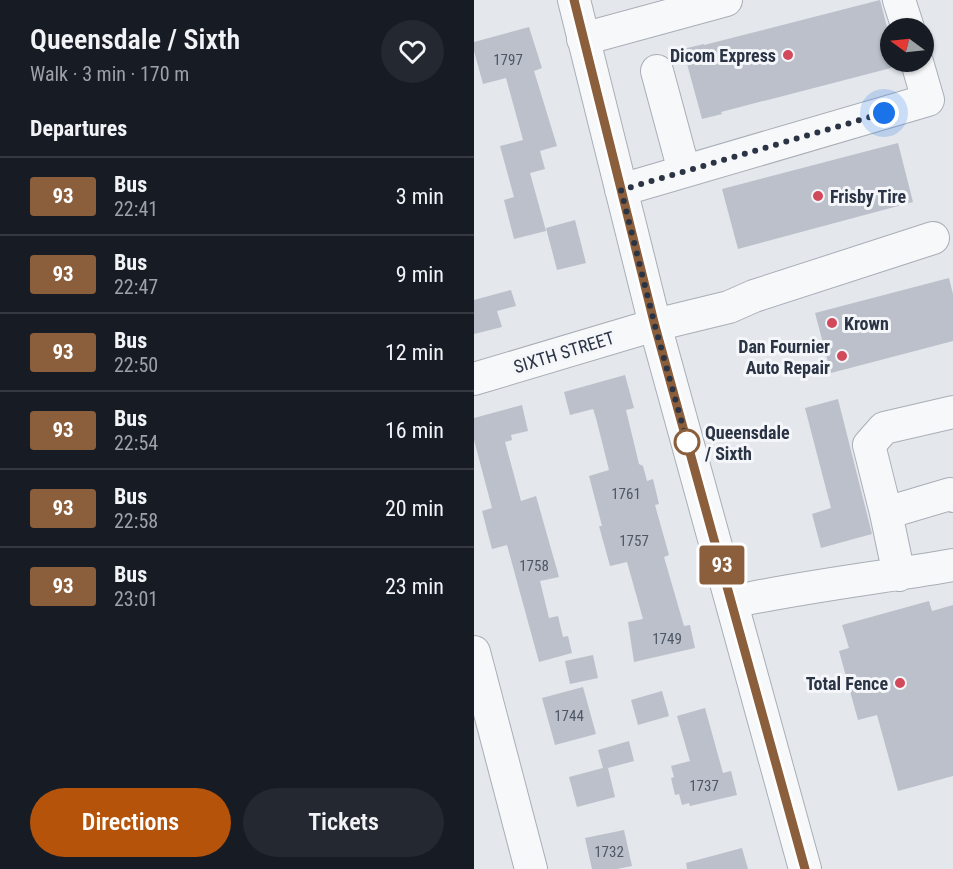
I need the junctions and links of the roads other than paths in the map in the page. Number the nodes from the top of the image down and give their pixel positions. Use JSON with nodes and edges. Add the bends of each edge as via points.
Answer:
{"nodes":[{"id":1,"x":574,"y":0,"type":"edge"},
{"id":2,"x":726,"y":0,"type":"edge"},
{"id":3,"x":899,"y":0,"type":"edge"},
{"id":4,"x":905,"y":18,"type":"edge"},
{"id":5,"x":583,"y":39,"type":"junction"},
{"id":6,"x":657,"y":71,"type":"dead end"},
{"id":7,"x":920,"y":72,"type":"edge"},
{"id":8,"x":684,"y":171,"type":"junction"},
{"id":9,"x":621,"y":190,"type":"junction"},
{"id":10,"x":933,"y":238,"type":"dead end"},
{"id":11,"x":655,"y":326,"type":"junction"},
{"id":12,"x":474,"y":379,"type":"edge"},
{"id":13,"x":953,"y":412,"type":"edge"},
{"id":14,"x":953,"y":496,"type":"edge"},
{"id":15,"x":886,"y":513,"type":"junction"},
{"id":16,"x":953,"y":565,"type":"edge"},
{"id":17,"x":899,"y":575,"type":"junction"},
{"id":18,"x":732,"y":602,"type":"junction"},
{"id":19,"x":474,"y":652,"type":"edge"},
{"id":20,"x":531,"y":869,"type":"edge"},
{"id":21,"x":804,"y":869,"type":"edge"}],
"edges":[{"from":1,"to":5,"type":"street"},
{"from":2,"to":5,"type":"street"},
{"from":3,"to":4,"type":"street"},
{"from":5,"to":9,"type":"street"},
{"from":6,"to":8,"type":"street"},
{"from":7,"to":8,"type":"street","via":[[928,100]]},
{"from":8,"to":9,"type":"street"},
{"from":9,"to":11,"type":"street"},
{"from":10,"to":11,"type":"street","name":"SIXTH STREET","via":[[754,296],[729,308]]},
{"from":11,"to":12,"type":"street","name":"SIXTH STREET"},
{"from":11,"to":18,"type":"street"},
{"from":13,"to":15,"type":"street","via":[[884,428],[869,445]]},
{"from":14,"to":15,"type":"street"},
{"from":15,"to":17,"type":"street"},
{"from":16,"to":17,"type":"street"},
{"from":17,"to":18,"type":"street","via":[[790,589]]},
{"from":18,"to":21,"type":"street"},
{"from":19,"to":20,"type":"street"}]}
